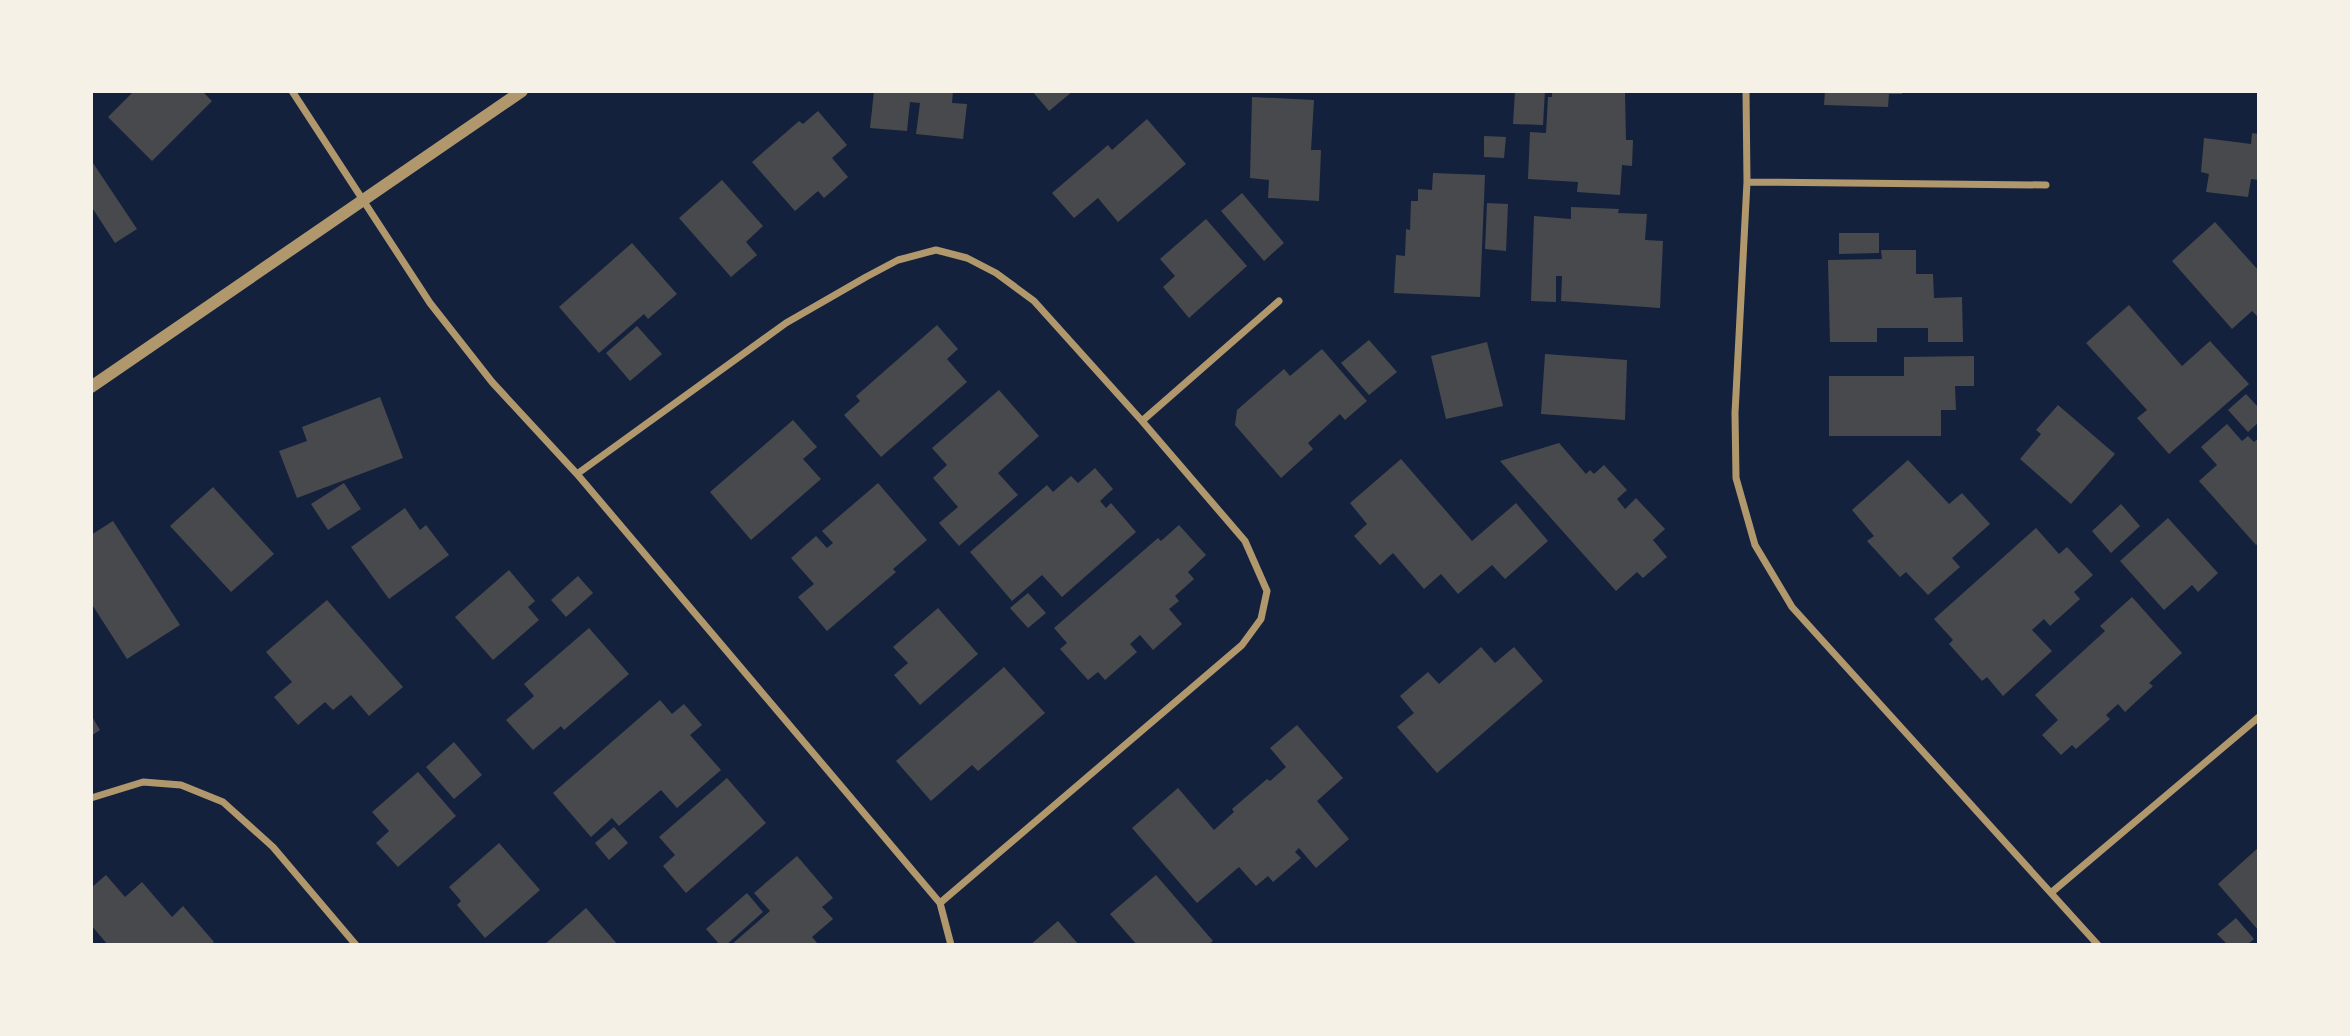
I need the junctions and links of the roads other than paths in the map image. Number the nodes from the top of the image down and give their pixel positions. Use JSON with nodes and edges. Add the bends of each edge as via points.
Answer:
{"nodes":[{"id":1,"x":292,"y":91,"type":"edge"},
{"id":2,"x":522,"y":91,"type":"edge"},
{"id":3,"x":1746,"y":91,"type":"edge"},
{"id":4,"x":1748,"y":181,"type":"junction"},
{"id":5,"x":2046,"y":185,"type":"dead end"},
{"id":6,"x":364,"y":200,"type":"junction"},
{"id":7,"x":1279,"y":302,"type":"dead end"},
{"id":8,"x":91,"y":387,"type":"edge"},
{"id":9,"x":1142,"y":421,"type":"junction"},
{"id":10,"x":577,"y":474,"type":"junction"},
{"id":11,"x":2259,"y":717,"type":"edge"},
{"id":12,"x":91,"y":797,"type":"edge"},
{"id":13,"x":2052,"y":892,"type":"junction"},
{"id":14,"x":940,"y":903,"type":"junction"},
{"id":15,"x":356,"y":945,"type":"edge"},
{"id":16,"x":951,"y":945,"type":"edge"},
{"id":17,"x":2098,"y":945,"type":"edge"}],
"edges":[{"from":1,"to":6,"type":"street"},
{"from":2,"to":6,"type":"street"},
{"from":3,"to":4,"type":"street"},
{"from":4,"to":5,"type":"street"},
{"from":4,"to":13,"type":"street","via":[[1735,426],[1737,478],[1755,545],[1792,607]]},
{"from":6,"to":8,"type":"street"},
{"from":6,"to":10,"type":"street","via":[[430,303],[492,382]]},
{"from":7,"to":9,"type":"street"},
{"from":9,"to":10,"type":"street","via":[[1034,301],[996,273],[967,258],[936,250],[898,260],[786,323]]},
{"from":9,"to":14,"type":"street","via":[[1245,541],[1267,591],[1261,619],[1242,645]]},
{"from":10,"to":14,"type":"street"},
{"from":11,"to":13,"type":"street"},
{"from":12,"to":15,"type":"street","via":[[143,782],[181,785],[223,802],[273,847]]},
{"from":13,"to":17,"type":"street"},
{"from":14,"to":16,"type":"street"}]}
